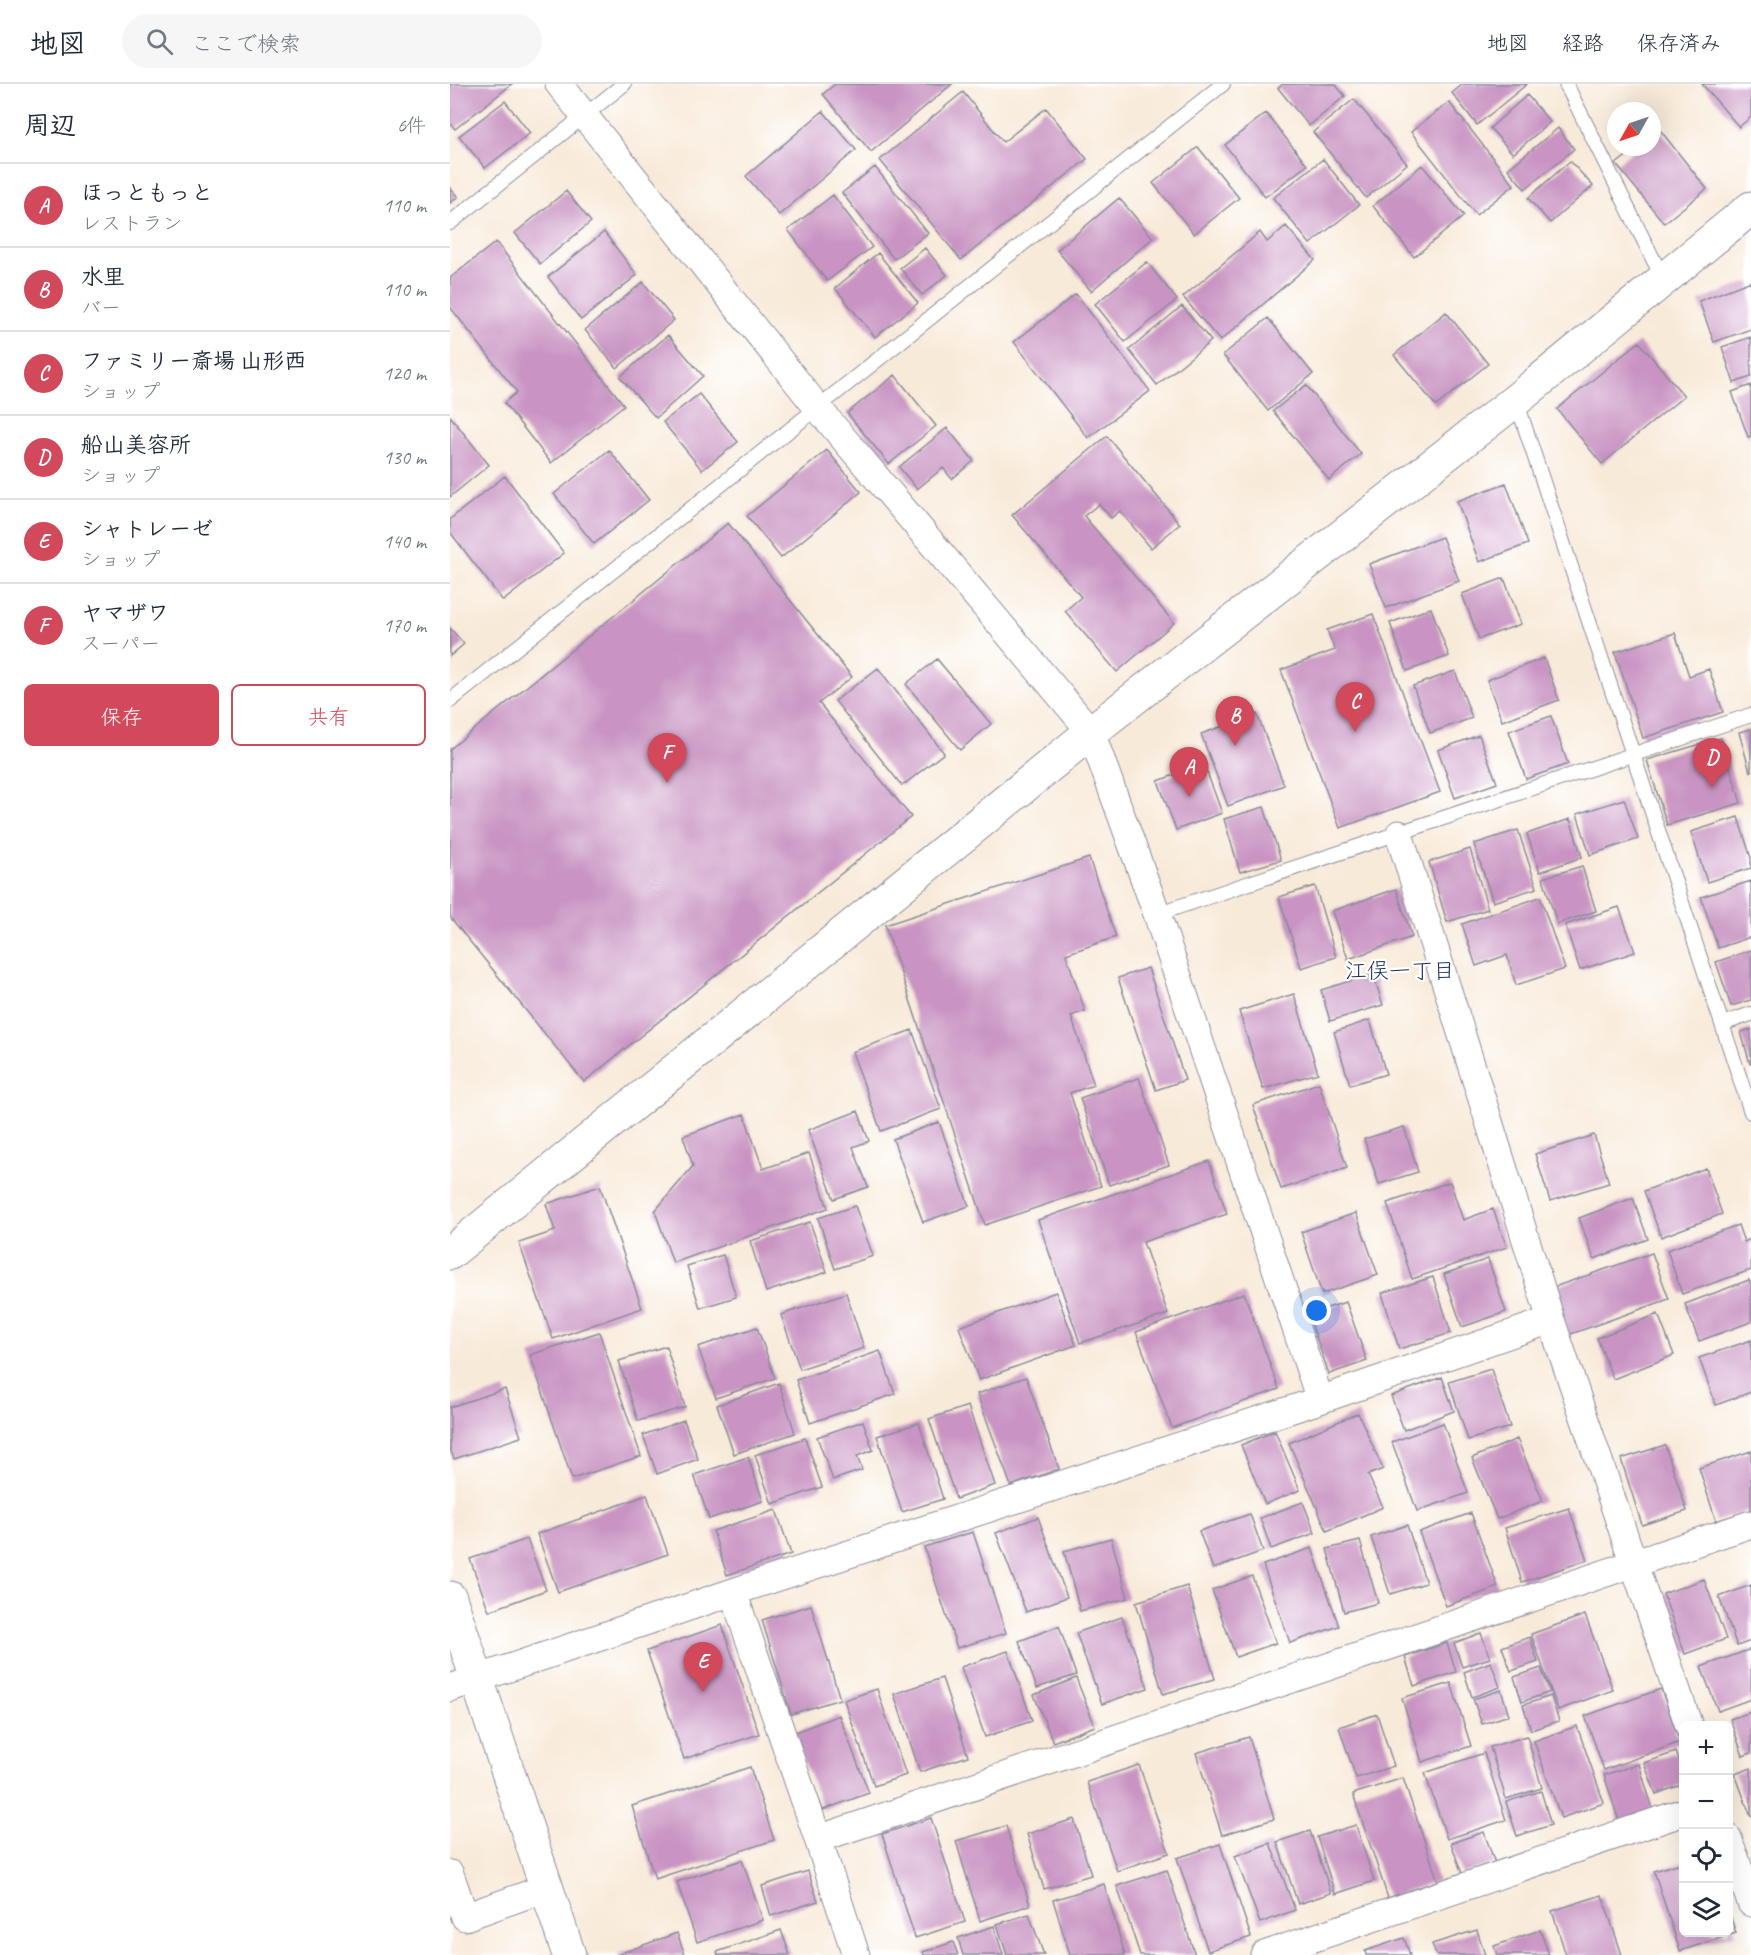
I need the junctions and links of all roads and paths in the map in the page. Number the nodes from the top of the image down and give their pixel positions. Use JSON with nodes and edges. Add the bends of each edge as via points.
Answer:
{"nodes":[{"id":1,"x":559,"y":84,"type":"edge"},
{"id":2,"x":624,"y":84,"type":"edge"},
{"id":3,"x":1223,"y":84,"type":"edge"},
{"id":4,"x":1566,"y":84,"type":"edge"},
{"id":5,"x":584,"y":116,"type":"junction"},
{"id":6,"x":1751,"y":208,"type":"edge"},
{"id":7,"x":450,"y":223,"type":"edge"},
{"id":8,"x":1664,"y":279,"type":"junction"},
{"id":9,"x":1516,"y":400,"type":"junction"},
{"id":10,"x":817,"y":407,"type":"junction"},
{"id":11,"x":450,"y":701,"type":"edge"},
{"id":12,"x":1751,"y":715,"type":"edge"},
{"id":13,"x":1091,"y":732,"type":"junction"},
{"id":14,"x":1633,"y":755,"type":"junction"},
{"id":15,"x":1399,"y":834,"type":"junction"},
{"id":16,"x":1157,"y":914,"type":"junction"},
{"id":17,"x":1751,"y":1014,"type":"edge"},
{"id":18,"x":1722,"y":1024,"type":"junction"},
{"id":19,"x":1751,"y":1112,"type":"edge"},
{"id":20,"x":450,"y":1252,"type":"edge"},
{"id":21,"x":1551,"y":1320,"type":"junction"},
{"id":22,"x":1320,"y":1400,"type":"junction"},
{"id":23,"x":1751,"y":1524,"type":"edge"},
{"id":24,"x":1633,"y":1565,"type":"junction"},
{"id":25,"x":733,"y":1592,"type":"junction"},
{"id":26,"x":450,"y":1598,"type":"edge"},
{"id":27,"x":463,"y":1683,"type":"edge"},
{"id":28,"x":1688,"y":1721,"type":"edge"},
{"id":29,"x":1679,"y":1813,"type":"edge"},
{"id":30,"x":818,"y":1839,"type":"junction"},
{"id":31,"x":1733,"y":1852,"type":"edge"},
{"id":32,"x":450,"y":1874,"type":"edge"},
{"id":33,"x":546,"y":1888,"type":"junction"},
{"id":34,"x":1751,"y":1903,"type":"edge"},
{"id":35,"x":569,"y":1955,"type":"edge"},
{"id":36,"x":856,"y":1955,"type":"edge"},
{"id":37,"x":1264,"y":1955,"type":"edge"}],
"edges":[{"from":1,"to":5,"type":"street"},
{"from":2,"to":5,"type":"lane"},
{"from":3,"to":10,"type":"lane"},
{"from":4,"to":8,"type":"lane"},
{"from":5,"to":7,"type":"lane"},
{"from":5,"to":10,"type":"street"},
{"from":6,"to":8,"type":"street"},
{"from":8,"to":9,"type":"street"},
{"from":9,"to":13,"type":"street"},
{"from":9,"to":14,"type":"lane"},
{"from":10,"to":11,"type":"lane"},
{"from":10,"to":13,"type":"street"},
{"from":12,"to":14,"type":"lane"},
{"from":13,"to":16,"type":"street"},
{"from":13,"to":20,"type":"street"},
{"from":14,"to":15,"type":"lane"},
{"from":14,"to":18,"type":"lane"},
{"from":15,"to":16,"type":"lane"},
{"from":15,"to":21,"type":"street"},
{"from":16,"to":22,"type":"street"},
{"from":17,"to":18,"type":"lane"},
{"from":18,"to":19,"type":"lane"},
{"from":21,"to":22,"type":"street"},
{"from":21,"to":24,"type":"street"},
{"from":22,"to":25,"type":"street"},
{"from":23,"to":24,"type":"street"},
{"from":24,"to":28,"type":"street"},
{"from":24,"to":30,"type":"street"},
{"from":25,"to":27,"type":"street"},
{"from":25,"to":30,"type":"street"},
{"from":26,"to":27,"type":"street"},
{"from":27,"to":33,"type":"street"},
{"from":29,"to":37,"type":"street"},
{"from":30,"to":36,"type":"street"},
{"from":31,"to":34,"type":"street"},
{"from":32,"to":33,"type":"street","via":[[465,1917]]},
{"from":33,"to":35,"type":"street"}]}
